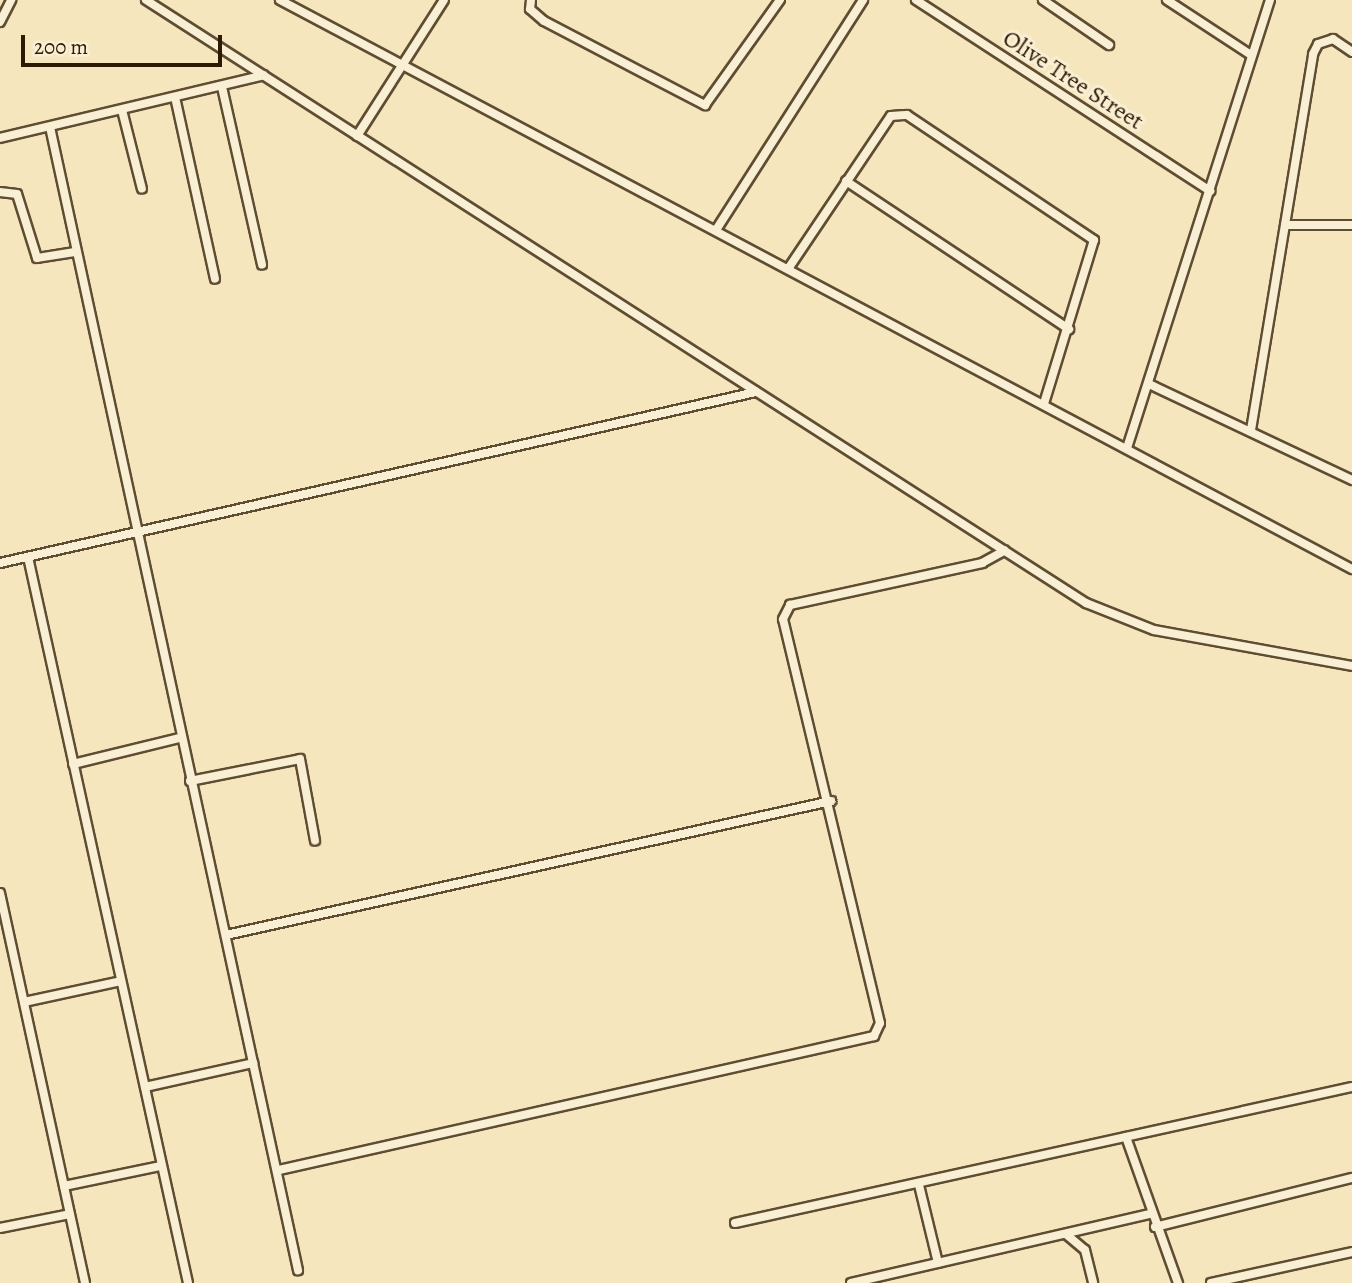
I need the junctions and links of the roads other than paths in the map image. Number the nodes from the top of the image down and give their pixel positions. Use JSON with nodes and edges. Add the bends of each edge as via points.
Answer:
{"nodes":[{"id":1,"x":11,"y":0,"type":"edge"},
{"id":2,"x":146,"y":0,"type":"edge"},
{"id":3,"x":280,"y":0,"type":"edge"},
{"id":4,"x":444,"y":0,"type":"edge"},
{"id":5,"x":531,"y":0,"type":"edge"},
{"id":6,"x":780,"y":0,"type":"edge"},
{"id":7,"x":863,"y":0,"type":"edge"},
{"id":8,"x":916,"y":0,"type":"edge"},
{"id":9,"x":1043,"y":0,"type":"edge"},
{"id":10,"x":1167,"y":0,"type":"edge"},
{"id":11,"x":1270,"y":0,"type":"edge"},
{"id":12,"x":0,"y":22,"type":"edge"},
{"id":13,"x":1109,"y":45,"type":"dead end"},
{"id":14,"x":1352,"y":52,"type":"edge"},
{"id":15,"x":1251,"y":55,"type":"junction"},
{"id":16,"x":404,"y":62,"type":"junction"},
{"id":17,"x":264,"y":75,"type":"junction"},
{"id":18,"x":222,"y":87,"type":"junction"},
{"id":19,"x":175,"y":97,"type":"junction"},
{"id":20,"x":122,"y":110,"type":"junction"},
{"id":21,"x":50,"y":127,"type":"junction"},
{"id":22,"x":357,"y":135,"type":"junction"},
{"id":23,"x":0,"y":138,"type":"edge"},
{"id":24,"x":846,"y":181,"type":"junction"},
{"id":25,"x":142,"y":189,"type":"dead end"},
{"id":26,"x":1210,"y":191,"type":"junction"},
{"id":27,"x":0,"y":192,"type":"edge"},
{"id":28,"x":1285,"y":225,"type":"junction"},
{"id":29,"x":1352,"y":225,"type":"edge"},
{"id":30,"x":716,"y":230,"type":"junction"},
{"id":31,"x":76,"y":252,"type":"junction"},
{"id":32,"x":262,"y":265,"type":"dead end"},
{"id":33,"x":788,"y":269,"type":"junction"},
{"id":34,"x":215,"y":279,"type":"dead end"},
{"id":35,"x":1069,"y":329,"type":"junction"},
{"id":36,"x":1149,"y":384,"type":"junction"},
{"id":37,"x":756,"y":392,"type":"junction"},
{"id":38,"x":1044,"y":404,"type":"junction"},
{"id":39,"x":1251,"y":430,"type":"junction"},
{"id":40,"x":1127,"y":448,"type":"junction"},
{"id":41,"x":1352,"y":480,"type":"edge"},
{"id":42,"x":138,"y":531,"type":"junction"},
{"id":43,"x":1005,"y":550,"type":"junction"},
{"id":44,"x":28,"y":557,"type":"junction"},
{"id":45,"x":0,"y":563,"type":"edge"},
{"id":46,"x":1352,"y":569,"type":"edge"},
{"id":47,"x":1352,"y":666,"type":"edge"},
{"id":48,"x":180,"y":738,"type":"junction"},
{"id":49,"x":73,"y":764,"type":"junction"},
{"id":50,"x":190,"y":781,"type":"junction"},
{"id":51,"x":831,"y":801,"type":"junction"},
{"id":52,"x":316,"y":841,"type":"dead end"},
{"id":53,"x":0,"y":893,"type":"edge"},
{"id":54,"x":226,"y":935,"type":"junction"},
{"id":55,"x":121,"y":981,"type":"junction"},
{"id":56,"x":24,"y":1002,"type":"junction"},
{"id":57,"x":253,"y":1063,"type":"junction"},
{"id":58,"x":145,"y":1087,"type":"junction"},
{"id":59,"x":1352,"y":1087,"type":"edge"},
{"id":60,"x":1126,"y":1137,"type":"junction"},
{"id":61,"x":162,"y":1166,"type":"junction"},
{"id":62,"x":279,"y":1170,"type":"junction"},
{"id":63,"x":1352,"y":1178,"type":"edge"},
{"id":64,"x":919,"y":1185,"type":"junction"},
{"id":65,"x":64,"y":1186,"type":"junction"},
{"id":66,"x":70,"y":1214,"type":"junction"},
{"id":67,"x":1151,"y":1214,"type":"junction"},
{"id":68,"x":735,"y":1223,"type":"dead end"},
{"id":69,"x":1155,"y":1227,"type":"junction"},
{"id":70,"x":0,"y":1228,"type":"edge"},
{"id":71,"x":1067,"y":1235,"type":"junction"},
{"id":72,"x":1352,"y":1252,"type":"edge"},
{"id":73,"x":938,"y":1263,"type":"junction"},
{"id":74,"x":298,"y":1270,"type":"dead end"},
{"id":75,"x":85,"y":1283,"type":"edge"},
{"id":76,"x":188,"y":1283,"type":"edge"},
{"id":77,"x":851,"y":1283,"type":"edge"},
{"id":78,"x":1093,"y":1283,"type":"edge"},
{"id":79,"x":1178,"y":1283,"type":"edge"},
{"id":80,"x":1211,"y":1283,"type":"edge"}],
"edges":[{"from":1,"to":12,"type":"street"},
{"from":2,"to":17,"type":"street"},
{"from":3,"to":16,"type":"street"},
{"from":4,"to":16,"type":"street"},
{"from":5,"to":6,"type":"street","via":[[530,9],[544,21],[705,105]]},
{"from":7,"to":30,"type":"street"},
{"from":8,"to":26,"type":"street","name":"Olive Tree Street"},
{"from":9,"to":13,"type":"street"},
{"from":10,"to":15,"type":"street"},
{"from":11,"to":15,"type":"street"},
{"from":14,"to":28,"type":"street","via":[[1333,39],[1318,44],[1313,54]]},
{"from":15,"to":26,"type":"street"},
{"from":16,"to":22,"type":"street"},
{"from":16,"to":30,"type":"street"},
{"from":17,"to":18,"type":"street"},
{"from":17,"to":22,"type":"street"},
{"from":18,"to":19,"type":"street"},
{"from":18,"to":32,"type":"street"},
{"from":19,"to":20,"type":"street"},
{"from":19,"to":34,"type":"street"},
{"from":20,"to":21,"type":"street"},
{"from":20,"to":25,"type":"street"},
{"from":21,"to":23,"type":"street"},
{"from":21,"to":31,"type":"street"},
{"from":22,"to":37,"type":"street"},
{"from":24,"to":33,"type":"street"},
{"from":24,"to":35,"type":"street"},
{"from":24,"to":35,"type":"street","via":[[898,114],[1089,234],[1096,246]]},
{"from":26,"to":36,"type":"street"},
{"from":27,"to":31,"type":"street","via":[[17,194],[37,258]]},
{"from":28,"to":29,"type":"street"},
{"from":28,"to":39,"type":"street"},
{"from":30,"to":33,"type":"street"},
{"from":31,"to":42,"type":"street"},
{"from":33,"to":38,"type":"street"},
{"from":35,"to":38,"type":"street"},
{"from":36,"to":39,"type":"street"},
{"from":36,"to":40,"type":"street"},
{"from":37,"to":42,"type":"street"},
{"from":37,"to":43,"type":"street"},
{"from":38,"to":40,"type":"street"},
{"from":39,"to":41,"type":"street"},
{"from":40,"to":46,"type":"street"},
{"from":42,"to":44,"type":"street"},
{"from":42,"to":48,"type":"street"},
{"from":43,"to":47,"type":"street","via":[[1128,622]]},
{"from":43,"to":51,"type":"street","via":[[982,563],[785,610]]},
{"from":44,"to":45,"type":"street"},
{"from":44,"to":49,"type":"street"},
{"from":48,"to":49,"type":"street"},
{"from":48,"to":50,"type":"street"},
{"from":49,"to":55,"type":"street"},
{"from":50,"to":52,"type":"street","via":[[300,759]]},
{"from":50,"to":54,"type":"street"},
{"from":51,"to":54,"type":"street"},
{"from":51,"to":62,"type":"street","via":[[880,1023],[874,1036]]},
{"from":53,"to":56,"type":"street"},
{"from":54,"to":57,"type":"street"},
{"from":55,"to":56,"type":"street"},
{"from":55,"to":58,"type":"street"},
{"from":56,"to":65,"type":"street"},
{"from":57,"to":58,"type":"street"},
{"from":57,"to":62,"type":"street"},
{"from":58,"to":61,"type":"street"},
{"from":59,"to":60,"type":"street"},
{"from":60,"to":64,"type":"street"},
{"from":60,"to":67,"type":"street"},
{"from":61,"to":65,"type":"street"},
{"from":61,"to":76,"type":"street"},
{"from":62,"to":74,"type":"street"},
{"from":63,"to":69,"type":"street"},
{"from":64,"to":68,"type":"street"},
{"from":64,"to":73,"type":"street"},
{"from":65,"to":66,"type":"street"},
{"from":66,"to":70,"type":"street"},
{"from":66,"to":75,"type":"street"},
{"from":67,"to":69,"type":"street"},
{"from":67,"to":71,"type":"street"},
{"from":69,"to":79,"type":"street"},
{"from":71,"to":73,"type":"street"},
{"from":71,"to":78,"type":"street","via":[[1085,1250]]},
{"from":72,"to":80,"type":"street"},
{"from":73,"to":77,"type":"street"}]}
